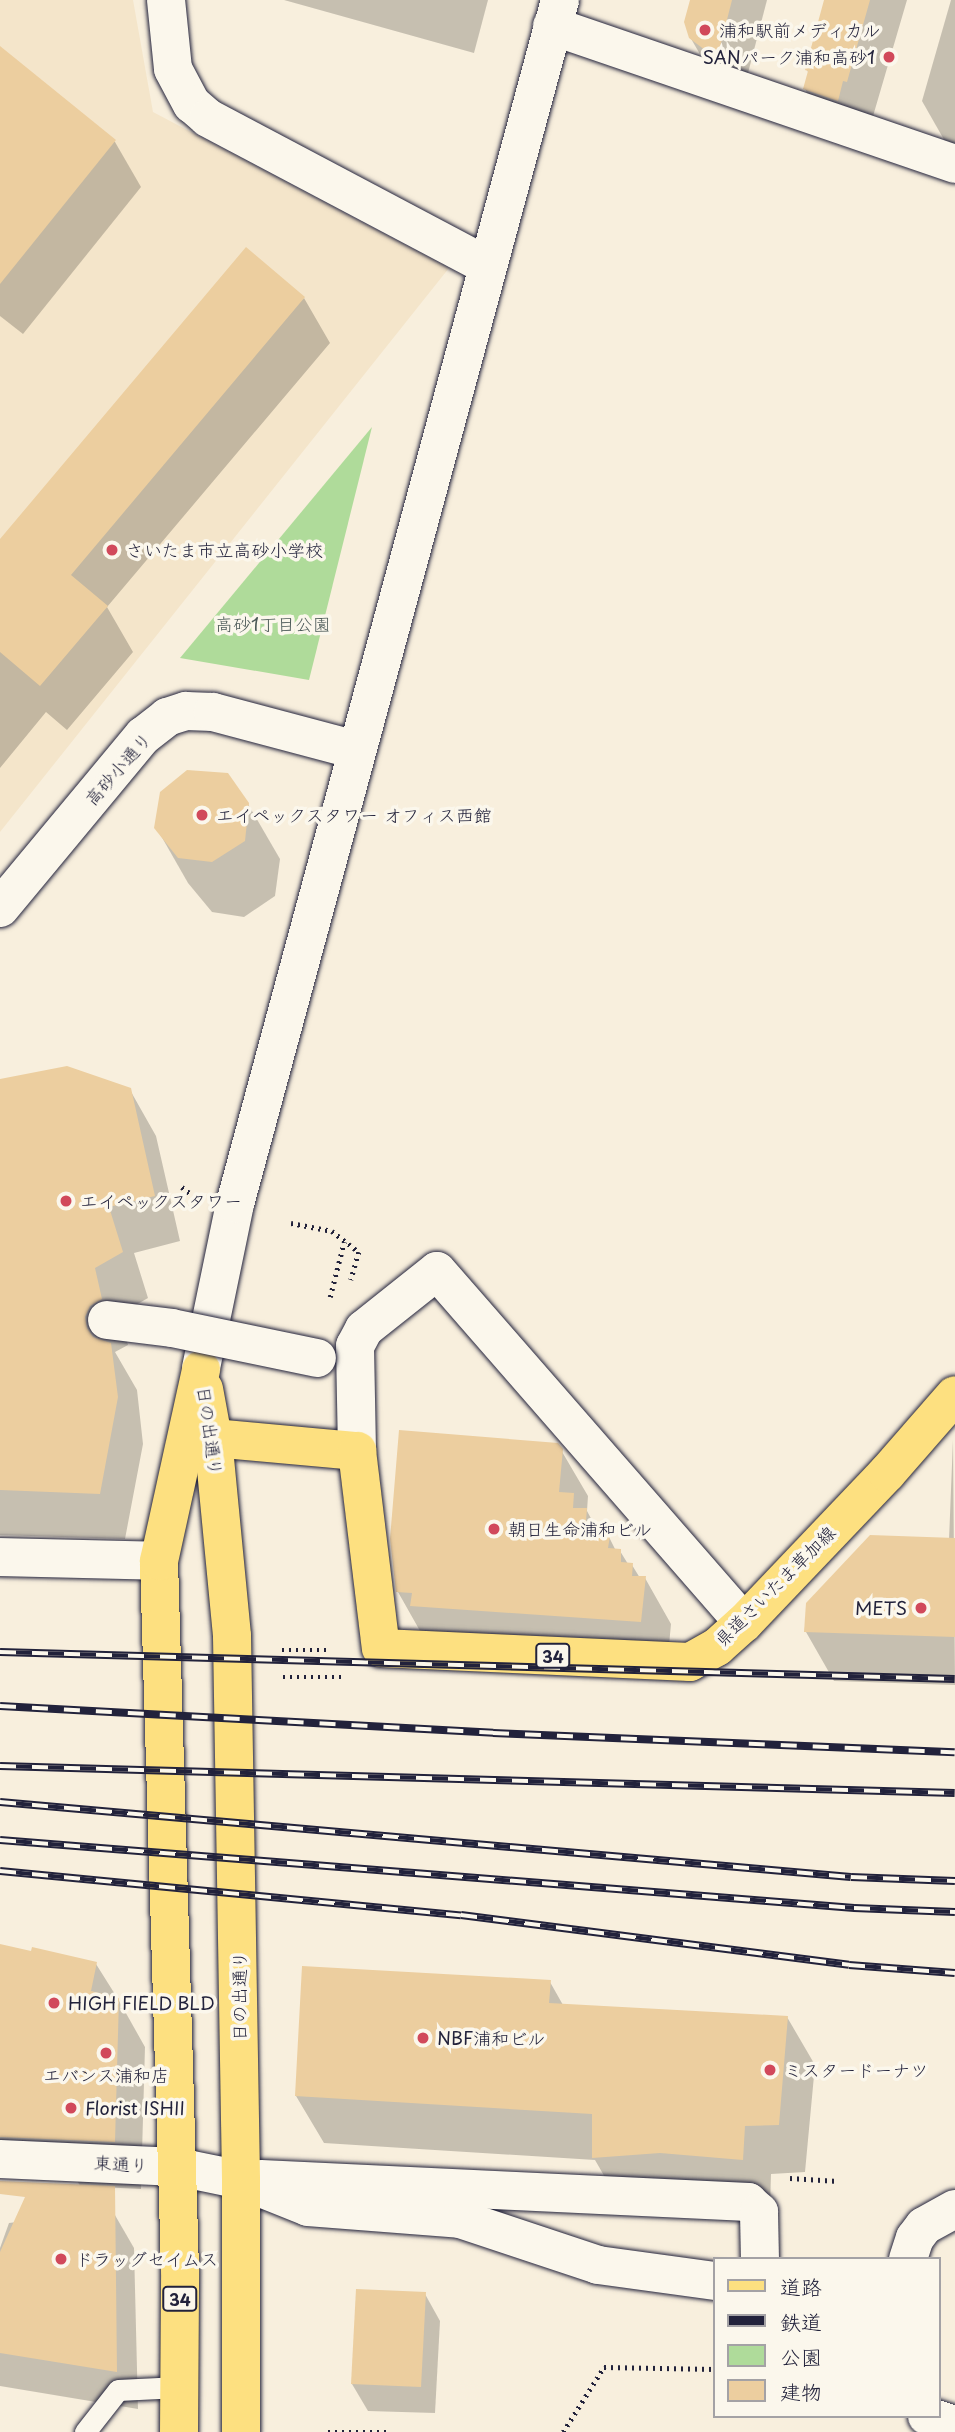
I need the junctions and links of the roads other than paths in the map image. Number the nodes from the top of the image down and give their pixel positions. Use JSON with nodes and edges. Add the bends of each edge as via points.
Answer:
{"nodes":[{"id":1,"x":166,"y":0,"type":"edge"},
{"id":2,"x":556,"y":13,"type":"edge"},
{"id":3,"x":955,"y":164,"type":"edge"},
{"id":4,"x":486,"y":265,"type":"junction"},
{"id":5,"x":356,"y":750,"type":"junction"},
{"id":6,"x":0,"y":908,"type":"edge"},
{"id":7,"x":107,"y":1320,"type":"dead end"},
{"id":8,"x":317,"y":1358,"type":"dead end"},
{"id":9,"x":201,"y":1370,"type":"junction"},
{"id":10,"x":955,"y":1395,"type":"edge"},
{"id":11,"x":213,"y":1438,"type":"junction"},
{"id":12,"x":357,"y":1451,"type":"junction"},
{"id":13,"x":0,"y":1557,"type":"edge"},
{"id":14,"x":159,"y":1561,"type":"junction"},
{"id":15,"x":744,"y":1623,"type":"junction"},
{"id":16,"x":0,"y":2159,"type":"edge"},
{"id":17,"x":178,"y":2167,"type":"junction"},
{"id":18,"x":242,"y":2180,"type":"junction"},
{"id":19,"x":955,"y":2209,"type":"edge"},
{"id":20,"x":760,"y":2257,"type":"edge"},
{"id":21,"x":909,"y":2257,"type":"edge"},
{"id":22,"x":713,"y":2281,"type":"edge"},
{"id":23,"x":179,"y":2387,"type":"junction"},
{"id":24,"x":933,"y":2418,"type":"edge"},
{"id":25,"x":955,"y":2426,"type":"edge"},
{"id":26,"x":85,"y":2432,"type":"edge"},
{"id":27,"x":178,"y":2432,"type":"edge"},
{"id":28,"x":241,"y":2432,"type":"edge"}],
"edges":[{"from":1,"to":4,"type":"street","via":[[173,69],[192,104],[208,118]]},
{"from":2,"to":3,"type":"street"},
{"from":2,"to":4,"type":"street"},
{"from":4,"to":5,"type":"street"},
{"from":5,"to":6,"type":"street","name":"高砂小通り","via":[[212,712],[186,711],[167,717],[143,736]]},
{"from":5,"to":9,"type":"street","via":[[235,1204]]},
{"from":7,"to":8,"type":"street","bridge":true,"via":[[172,1328]]},
{"from":9,"to":11,"type":"main road","name":"日の出通り"},
{"from":9,"to":14,"type":"main road","name":"日の出通り","number":"34"},
{"from":10,"to":15,"type":"main road","name":"県道さいたま草加線","number":"34"},
{"from":11,"to":12,"type":"main road"},
{"from":11,"to":18,"type":"main road","name":"日の出通り","via":[[232,1636]]},
{"from":12,"to":15,"type":"main road","name":"県道さいたま草加線","number":"34","via":[[381,1648],[690,1662],[717,1647]]},
{"from":12,"to":15,"type":"street","via":[[355,1346],[364,1329],[437,1271]]},
{"from":13,"to":14,"type":"street"},
{"from":14,"to":17,"type":"main road","name":"日の出通り","number":"34"},
{"from":16,"to":17,"type":"street","name":"東通り"},
{"from":17,"to":18,"type":"street","name":"東通り"},
{"from":17,"to":23,"type":"main road","name":"日の出通り","number":"34"},
{"from":18,"to":20,"type":"street","via":[[283,2178],[748,2202],[759,2212]]},
{"from":18,"to":22,"type":"street","via":[[308,2207],[460,2219],[598,2265]]},
{"from":18,"to":28,"type":"main road","name":"日の出通り"},
{"from":19,"to":21,"type":"street","via":[[924,2226]]},
{"from":23,"to":26,"type":"lane","via":[[118,2390]]},
{"from":23,"to":27,"type":"main road","name":"日の出通り","number":"34"},
{"from":24,"to":25,"type":"street"}]}
